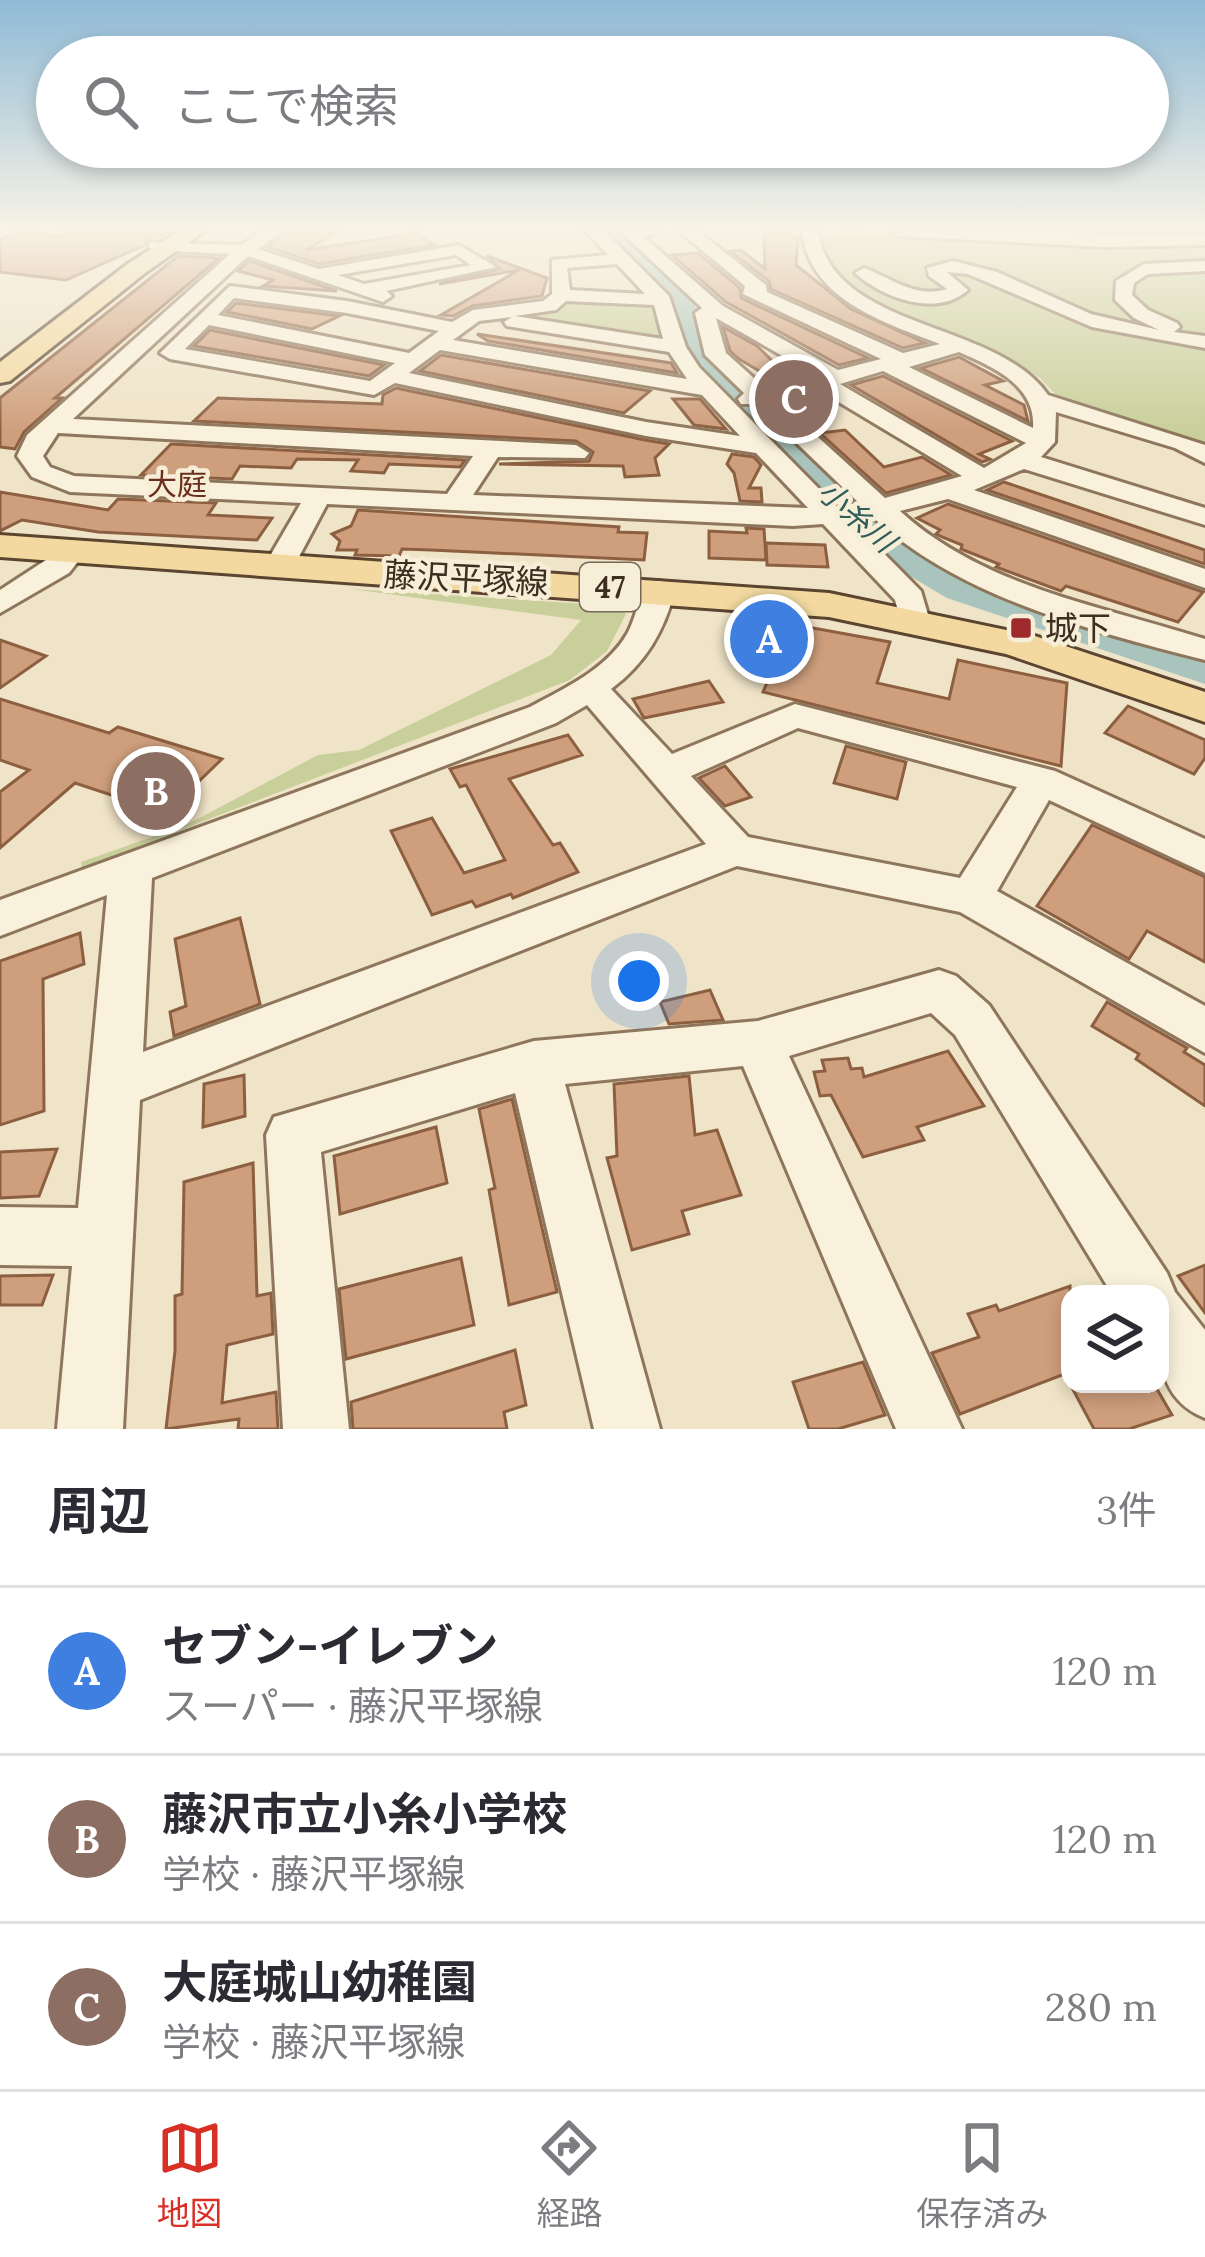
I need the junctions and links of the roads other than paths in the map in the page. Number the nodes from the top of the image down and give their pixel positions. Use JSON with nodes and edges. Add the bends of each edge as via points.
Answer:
{"nodes":[{"id":1,"x":86,"y":298,"type":"edge"},
{"id":2,"x":98,"y":298,"type":"edge"},
{"id":3,"x":191,"y":298,"type":"edge"},
{"id":4,"x":224,"y":298,"type":"edge"},
{"id":5,"x":274,"y":298,"type":"edge"},
{"id":6,"x":389,"y":298,"type":"edge"},
{"id":7,"x":558,"y":298,"type":"edge"},
{"id":8,"x":615,"y":298,"type":"edge"},
{"id":9,"x":660,"y":298,"type":"edge"},
{"id":10,"x":700,"y":298,"type":"edge"},
{"id":11,"x":769,"y":298,"type":"edge"},
{"id":12,"x":851,"y":298,"type":"edge"},
{"id":13,"x":1031,"y":298,"type":"edge"},
{"id":14,"x":1124,"y":298,"type":"edge"},
{"id":15,"x":662,"y":300,"type":"junction"},
{"id":16,"x":716,"y":310,"type":"junction"},
{"id":17,"x":203,"y":318,"type":"junction"},
{"id":18,"x":70,"y":321,"type":"junction"},
{"id":19,"x":464,"y":322,"type":"junction"},
{"id":20,"x":1205,"y":342,"type":"edge"},
{"id":21,"x":436,"y":343,"type":"junction"},
{"id":22,"x":962,"y":345,"type":"junction"},
{"id":23,"x":676,"y":347,"type":"junction"},
{"id":24,"x":0,"y":358,"type":"edge"},
{"id":25,"x":412,"y":360,"type":"junction"},
{"id":26,"x":897,"y":364,"type":"junction"},
{"id":27,"x":114,"y":366,"type":"junction"},
{"id":28,"x":0,"y":375,"type":"edge"},
{"id":29,"x":391,"y":376,"type":"junction"},
{"id":30,"x":830,"y":381,"type":"junction"},
{"id":31,"x":736,"y":399,"type":"junction"},
{"id":32,"x":1042,"y":400,"type":"junction"},
{"id":33,"x":390,"y":418,"type":"dead end"},
{"id":34,"x":52,"y":425,"type":"junction"},
{"id":35,"x":285,"y":437,"type":"junction"},
{"id":36,"x":364,"y":442,"type":"junction"},
{"id":37,"x":765,"y":447,"type":"junction"},
{"id":38,"x":490,"y":449,"type":"junction"},
{"id":39,"x":564,"y":449,"type":"dead end"},
{"id":40,"x":1033,"y":451,"type":"junction"},
{"id":41,"x":1205,"y":454,"type":"edge"},
{"id":42,"x":983,"y":478,"type":"junction"},
{"id":43,"x":952,"y":491,"type":"junction"},
{"id":44,"x":234,"y":493,"type":"junction"},
{"id":45,"x":316,"y":498,"type":"junction"},
{"id":46,"x":454,"y":504,"type":"junction"},
{"id":47,"x":854,"y":512,"type":"junction"},
{"id":48,"x":1205,"y":518,"type":"edge"},
{"id":49,"x":0,"y":546,"type":"edge"},
{"id":50,"x":68,"y":554,"type":"junction"},
{"id":51,"x":278,"y":568,"type":"junction"},
{"id":52,"x":1205,"y":579,"type":"edge"},
{"id":53,"x":660,"y":590,"type":"junction"},
{"id":54,"x":0,"y":604,"type":"edge"},
{"id":55,"x":914,"y":618,"type":"junction"},
{"id":56,"x":1205,"y":650,"type":"edge"},
{"id":57,"x":591,"y":688,"type":"junction"},
{"id":58,"x":1205,"y":708,"type":"edge"},
{"id":59,"x":668,"y":771,"type":"junction"},
{"id":60,"x":1041,"y":780,"type":"junction"},
{"id":61,"x":735,"y":850,"type":"junction"},
{"id":62,"x":1205,"y":857,"type":"edge"},
{"id":63,"x":131,"y":868,"type":"junction"},
{"id":64,"x":971,"y":897,"type":"junction"},
{"id":65,"x":0,"y":918,"type":"edge"},
{"id":66,"x":1205,"y":1031,"type":"edge"},
{"id":67,"x":758,"y":1043,"type":"junction"},
{"id":68,"x":534,"y":1064,"type":"junction"},
{"id":69,"x":112,"y":1087,"type":"junction"},
{"id":70,"x":0,"y":1236,"type":"edge"},
{"id":71,"x":103,"y":1237,"type":"junction"},
{"id":72,"x":1140,"y":1285,"type":"edge"},
{"id":73,"x":1169,"y":1330,"type":"edge"},
{"id":74,"x":1205,"y":1386,"type":"edge"},
{"id":75,"x":90,"y":1429,"type":"edge"},
{"id":76,"x":316,"y":1429,"type":"edge"},
{"id":77,"x":627,"y":1429,"type":"edge"},
{"id":78,"x":929,"y":1429,"type":"edge"}],
"edges":[{"from":1,"to":24,"type":"main road"},
{"from":2,"to":18,"type":"main road"},
{"from":3,"to":27,"type":"street"},
{"from":4,"to":17,"type":"street"},
{"from":5,"to":19,"type":"street"},
{"from":6,"to":19,"type":"street"},
{"from":7,"to":19,"type":"street"},
{"from":8,"to":15,"type":"street"},
{"from":9,"to":15,"type":"street"},
{"from":10,"to":16,"type":"street"},
{"from":11,"to":26,"type":"street"},
{"from":12,"to":22,"type":"street"},
{"from":13,"to":20,"type":"street","via":[[1089,320]]},
{"from":14,"to":20,"type":"street"},
{"from":15,"to":23,"type":"street"},
{"from":16,"to":30,"type":"street"},
{"from":16,"to":31,"type":"street","via":[[705,314],[716,355],[745,384]]},
{"from":17,"to":25,"type":"street"},
{"from":17,"to":29,"type":"street","via":[[170,353],[374,388]]},
{"from":18,"to":24,"type":"street"},
{"from":18,"to":28,"type":"main road"},
{"from":19,"to":21,"type":"street"},
{"from":19,"to":23,"type":"street"},
{"from":21,"to":25,"type":"street"},
{"from":21,"to":31,"type":"street"},
{"from":22,"to":26,"type":"street"},
{"from":22,"to":32,"type":"street","via":[[1015,372]]},
{"from":23,"to":31,"type":"street"},
{"from":25,"to":29,"type":"street"},
{"from":26,"to":30,"type":"street"},
{"from":26,"to":40,"type":"street"},
{"from":27,"to":34,"type":"street"},
{"from":27,"to":35,"type":"street","via":[[330,408]]},
{"from":29,"to":37,"type":"street"},
{"from":30,"to":31,"type":"street"},
{"from":30,"to":42,"type":"street"},
{"from":31,"to":37,"type":"street"},
{"from":31,"to":47,"type":"street"},
{"from":32,"to":40,"type":"street","via":[[1049,426]]},
{"from":32,"to":41,"type":"street"},
{"from":33,"to":36,"type":"street"},
{"from":34,"to":35,"type":"street"},
{"from":34,"to":44,"type":"street","via":[[30,455],[40,472],[70,484]]},
{"from":35,"to":36,"type":"street"},
{"from":35,"to":44,"type":"street"},
{"from":36,"to":38,"type":"street"},
{"from":37,"to":47,"type":"street"},
{"from":38,"to":39,"type":"street"},
{"from":38,"to":46,"type":"street"},
{"from":40,"to":42,"type":"street"},
{"from":40,"to":48,"type":"street","via":[[1177,497]]},
{"from":42,"to":43,"type":"street"},
{"from":43,"to":47,"type":"street"},
{"from":43,"to":52,"type":"street"},
{"from":44,"to":45,"type":"street"},
{"from":45,"to":46,"type":"street"},
{"from":45,"to":51,"type":"street"},
{"from":46,"to":47,"type":"street","via":[[728,518]]},
{"from":47,"to":55,"type":"street","via":[[910,598]]},
{"from":47,"to":56,"type":"street","via":[[970,574]]},
{"from":49,"to":50,"type":"main road","name":"藤沢平塚線","number":"47"},
{"from":50,"to":51,"type":"main road","name":"藤沢平塚線","number":"47"},
{"from":50,"to":54,"type":"street"},
{"from":51,"to":53,"type":"main road","name":"藤沢平塚線","number":"47"},
{"from":53,"to":55,"type":"main road","name":"藤沢平塚線","number":"47"},
{"from":53,"to":57,"type":"street","via":[[647,633]]},
{"from":55,"to":58,"type":"main road","name":"藤沢平塚線","number":"47","via":[[1101,667]]},
{"from":57,"to":59,"type":"street"},
{"from":57,"to":63,"type":"street","via":[[543,715]]},
{"from":59,"to":60,"type":"street","via":[[796,716]]},
{"from":59,"to":61,"type":"street"},
{"from":60,"to":62,"type":"street"},
{"from":60,"to":64,"type":"street"},
{"from":61,"to":64,"type":"street"},
{"from":61,"to":69,"type":"street"},
{"from":63,"to":65,"type":"street"},
{"from":63,"to":69,"type":"street"},
{"from":64,"to":66,"type":"street"},
{"from":67,"to":68,"type":"street"},
{"from":67,"to":72,"type":"street","via":[[939,990],[972,1020]]},
{"from":67,"to":78,"type":"street"},
{"from":68,"to":76,"type":"street","via":[[293,1135]]},
{"from":68,"to":77,"type":"street"},
{"from":69,"to":71,"type":"street"},
{"from":70,"to":71,"type":"street"},
{"from":71,"to":75,"type":"street"},
{"from":73,"to":74,"type":"street"}]}
